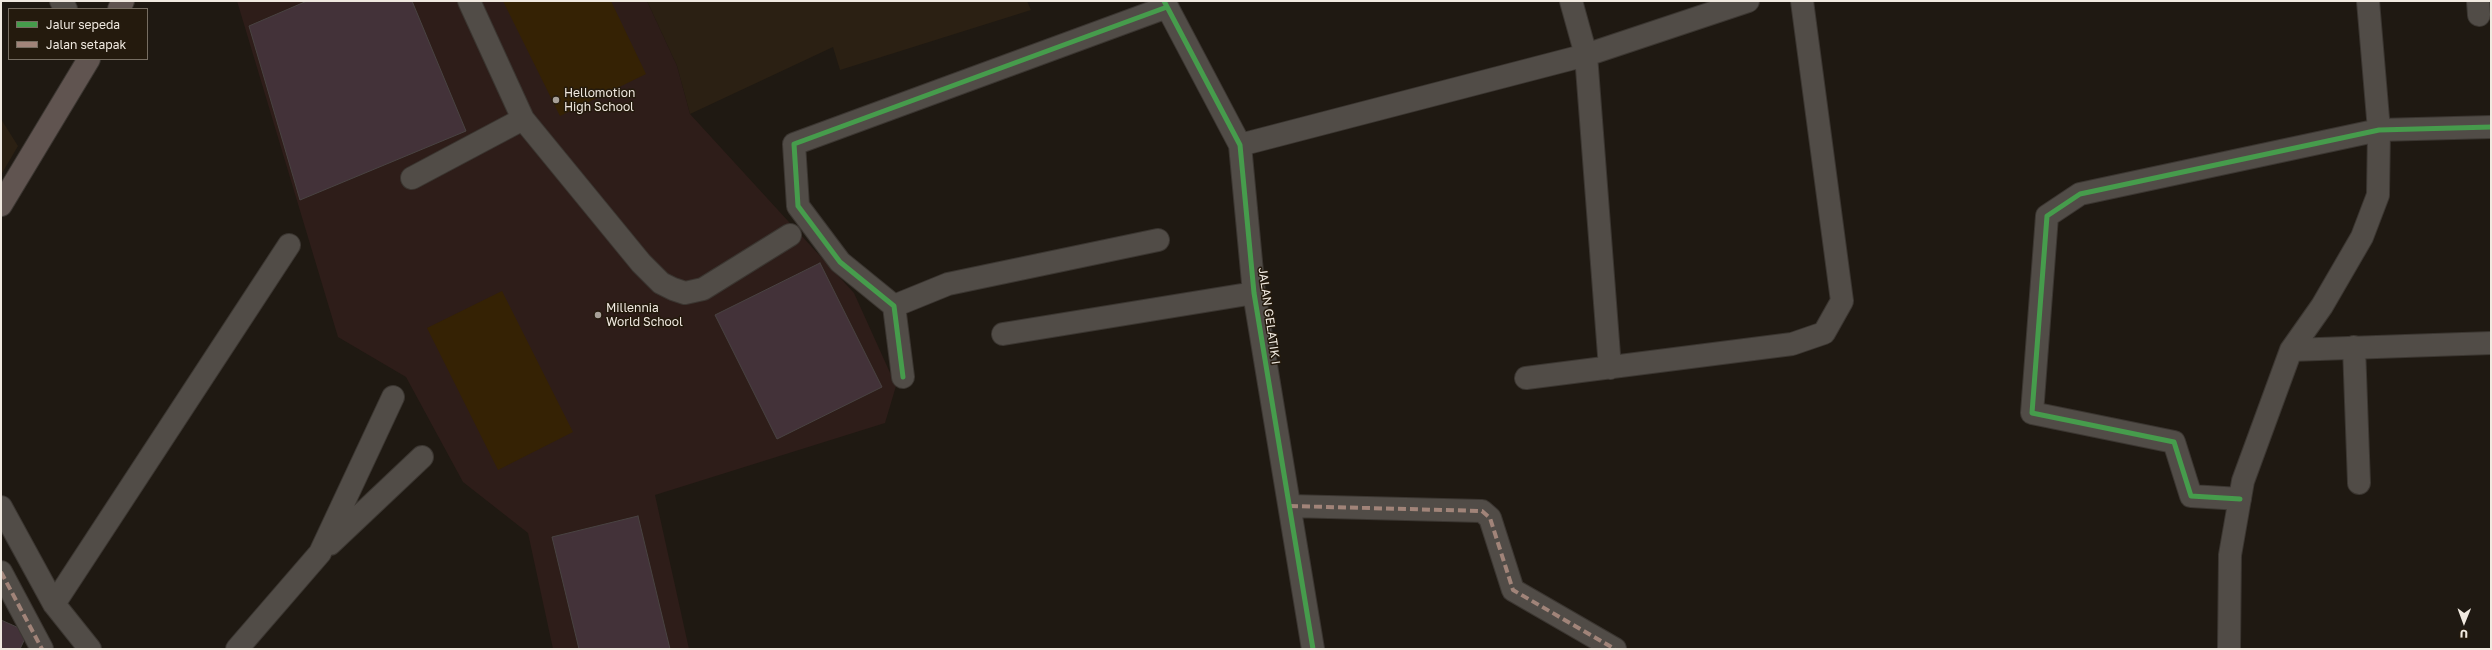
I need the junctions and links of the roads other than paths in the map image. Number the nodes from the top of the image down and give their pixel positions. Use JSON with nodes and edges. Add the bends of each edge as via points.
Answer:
{"nodes":[{"id":1,"x":469,"y":1,"type":"edge"},
{"id":2,"x":1571,"y":1,"type":"edge"},
{"id":3,"x":1748,"y":1,"type":"edge"},
{"id":4,"x":1802,"y":1,"type":"edge"},
{"id":5,"x":2368,"y":1,"type":"edge"},
{"id":6,"x":1166,"y":4,"type":"edge"},
{"id":7,"x":1586,"y":55,"type":"junction"},
{"id":8,"x":88,"y":60,"type":"edge"},
{"id":9,"x":524,"y":119,"type":"junction"},
{"id":10,"x":2491,"y":127,"type":"edge"},
{"id":11,"x":2379,"y":130,"type":"junction"},
{"id":12,"x":1240,"y":145,"type":"junction"},
{"id":13,"x":412,"y":178,"type":"dead end"},
{"id":14,"x":1,"y":205,"type":"edge"},
{"id":15,"x":790,"y":235,"type":"dead end"},
{"id":16,"x":1158,"y":240,"type":"dead end"},
{"id":17,"x":289,"y":245,"type":"dead end"},
{"id":18,"x":1254,"y":293,"type":"junction"},
{"id":19,"x":894,"y":306,"type":"junction"},
{"id":20,"x":1003,"y":334,"type":"dead end"},
{"id":21,"x":2491,"y":342,"type":"edge"},
{"id":22,"x":2354,"y":347,"type":"junction"},
{"id":23,"x":2291,"y":350,"type":"junction"},
{"id":24,"x":1610,"y":368,"type":"junction"},
{"id":25,"x":903,"y":377,"type":"dead end"},
{"id":26,"x":1526,"y":378,"type":"dead end"},
{"id":27,"x":393,"y":397,"type":"dead end"},
{"id":28,"x":422,"y":457,"type":"dead end"},
{"id":29,"x":2359,"y":483,"type":"dead end"},
{"id":30,"x":2240,"y":499,"type":"junction"},
{"id":31,"x":1290,"y":506,"type":"junction"},
{"id":32,"x":1,"y":507,"type":"edge"},
{"id":33,"x":320,"y":553,"type":"junction"},
{"id":34,"x":1,"y":572,"type":"edge"},
{"id":35,"x":54,"y":604,"type":"junction"},
{"id":36,"x":42,"y":649,"type":"edge"},
{"id":37,"x":90,"y":649,"type":"edge"},
{"id":38,"x":237,"y":649,"type":"edge"},
{"id":39,"x":1313,"y":649,"type":"edge"},
{"id":40,"x":1615,"y":649,"type":"edge"},
{"id":41,"x":2229,"y":649,"type":"edge"}],
"edges":[{"from":1,"to":9,"type":"street"},
{"from":2,"to":7,"type":"street"},
{"from":3,"to":7,"type":"street"},
{"from":4,"to":24,"type":"street","via":[[1842,301],[1824,333],[1792,344]]},
{"from":5,"to":11,"type":"street"},
{"from":6,"to":12,"type":"street","name":"JALAN GELATIK I"},
{"from":6,"to":19,"type":"street","via":[[794,144],[798,206],[840,262]]},
{"from":7,"to":12,"type":"street"},
{"from":7,"to":24,"type":"street"},
{"from":8,"to":14,"type":"main road"},
{"from":9,"to":13,"type":"street"},
{"from":9,"to":15,"type":"street","via":[[641,263],[661,283],[673,290],[685,293],[703,289]]},
{"from":10,"to":11,"type":"street"},
{"from":11,"to":23,"type":"street","via":[[2378,195],[2362,237],[2322,306]]},
{"from":11,"to":30,"type":"street","via":[[2080,194],[2048,216],[2032,413],[2174,442],[2192,496]]},
{"from":12,"to":18,"type":"street","name":"JALAN GELATIK I"},
{"from":16,"to":19,"type":"street","via":[[948,284]]},
{"from":17,"to":35,"type":"street"},
{"from":18,"to":20,"type":"street"},
{"from":18,"to":31,"type":"street","name":"JALAN GELATIK I"},
{"from":19,"to":25,"type":"street"},
{"from":21,"to":22,"type":"street"},
{"from":22,"to":23,"type":"street"},
{"from":22,"to":29,"type":"street"},
{"from":23,"to":30,"type":"street","via":[[2243,481]]},
{"from":24,"to":26,"type":"street"},
{"from":27,"to":33,"type":"street"},
{"from":28,"to":33,"type":"street"},
{"from":30,"to":41,"type":"street","via":[[2230,555]]},
{"from":31,"to":39,"type":"street","name":"JALAN GELATIK I"},
{"from":31,"to":40,"type":"street","via":[[1482,511],[1490,518],[1513,590]]},
{"from":32,"to":35,"type":"street"},
{"from":33,"to":38,"type":"street"},
{"from":34,"to":36,"type":"street"},
{"from":35,"to":37,"type":"street"}]}
